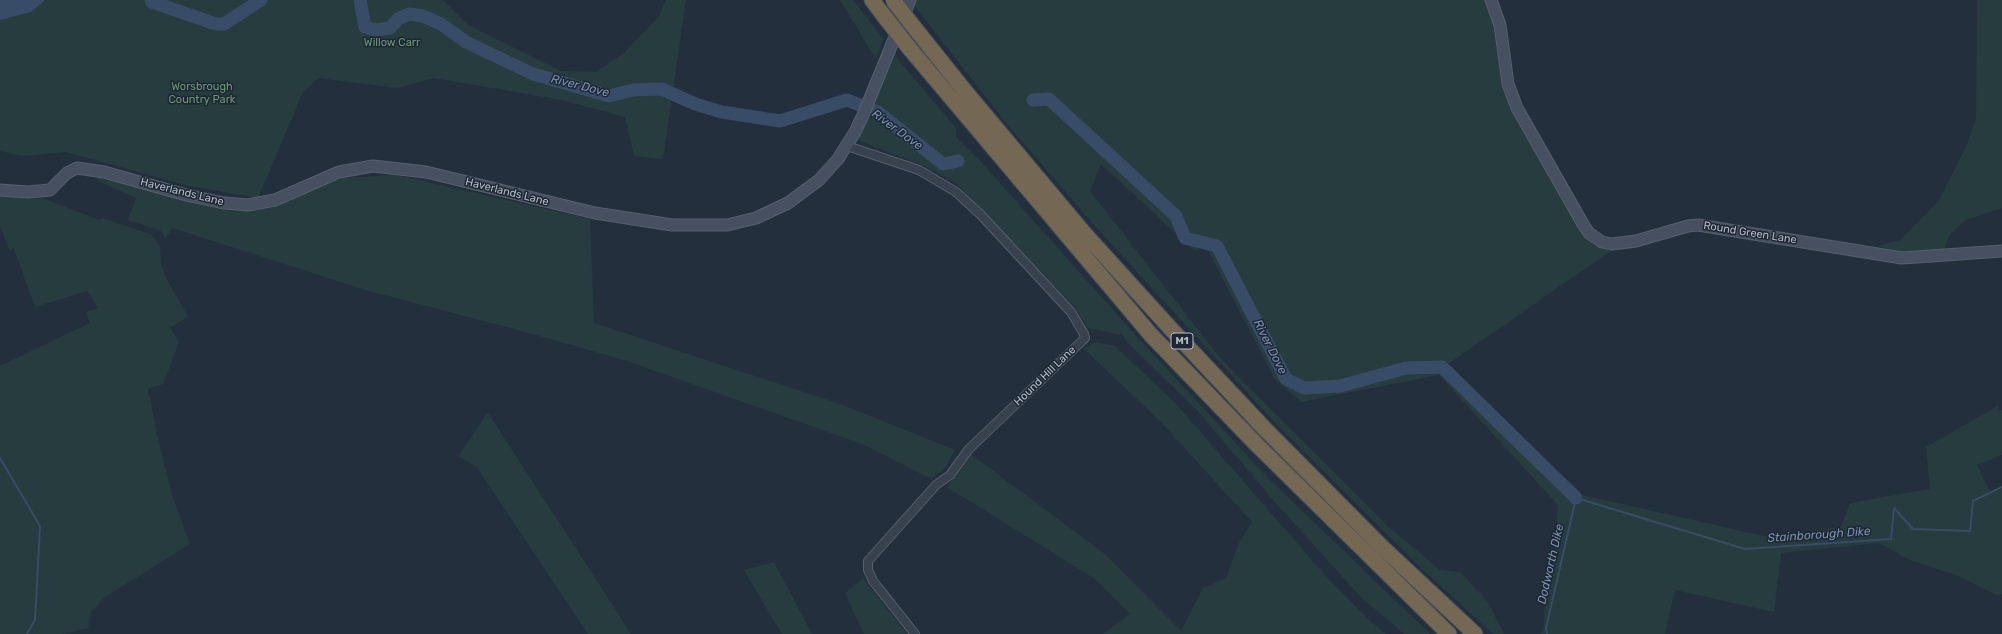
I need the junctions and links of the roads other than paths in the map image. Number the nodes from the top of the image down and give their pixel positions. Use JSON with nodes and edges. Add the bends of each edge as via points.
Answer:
{"nodes":[{"id":1,"x":872,"y":0,"type":"edge"},
{"id":2,"x":893,"y":0,"type":"edge"},
{"id":3,"x":910,"y":0,"type":"edge"},
{"id":4,"x":1491,"y":0,"type":"edge"},
{"id":5,"x":847,"y":146,"type":"junction"},
{"id":6,"x":0,"y":190,"type":"edge"},
{"id":7,"x":2002,"y":251,"type":"edge"},
{"id":8,"x":916,"y":634,"type":"edge"},
{"id":9,"x":1449,"y":634,"type":"edge"},
{"id":10,"x":1475,"y":634,"type":"edge"}],
"edges":[{"from":1,"to":9,"type":"highway","number":"M1","bridge":true,"via":[[910,49],[1151,335],[1257,445]]},
{"from":2,"to":10,"type":"highway","number":"M1","bridge":true,"via":[[964,91],[1171,329],[1265,429],[1382,547]]},
{"from":3,"to":5,"type":"street","name":"Haverlands Lane","via":[[863,115]]},
{"from":4,"to":7,"type":"street","name":"Round Green Lane","via":[[1500,25],[1507,78],[1516,108],[1583,224],[1589,233],[1602,242],[1612,244],[1636,241],[1698,225],[1902,258]]},
{"from":5,"to":6,"type":"street","name":"Haverlands Lane","via":[[819,180],[797,197],[756,218],[721,225],[672,226],[595,213],[426,172],[373,166],[339,172],[275,200],[248,205],[186,195],[104,172],[77,168],[71,169],[50,190]]},
{"from":5,"to":8,"type":"street","name":"Hound Hill Lane","via":[[919,170],[956,192],[981,214],[1021,257],[1071,312],[1083,330],[1082,341],[964,455],[950,475],[936,485],[868,561],[868,570],[873,581]]}]}
